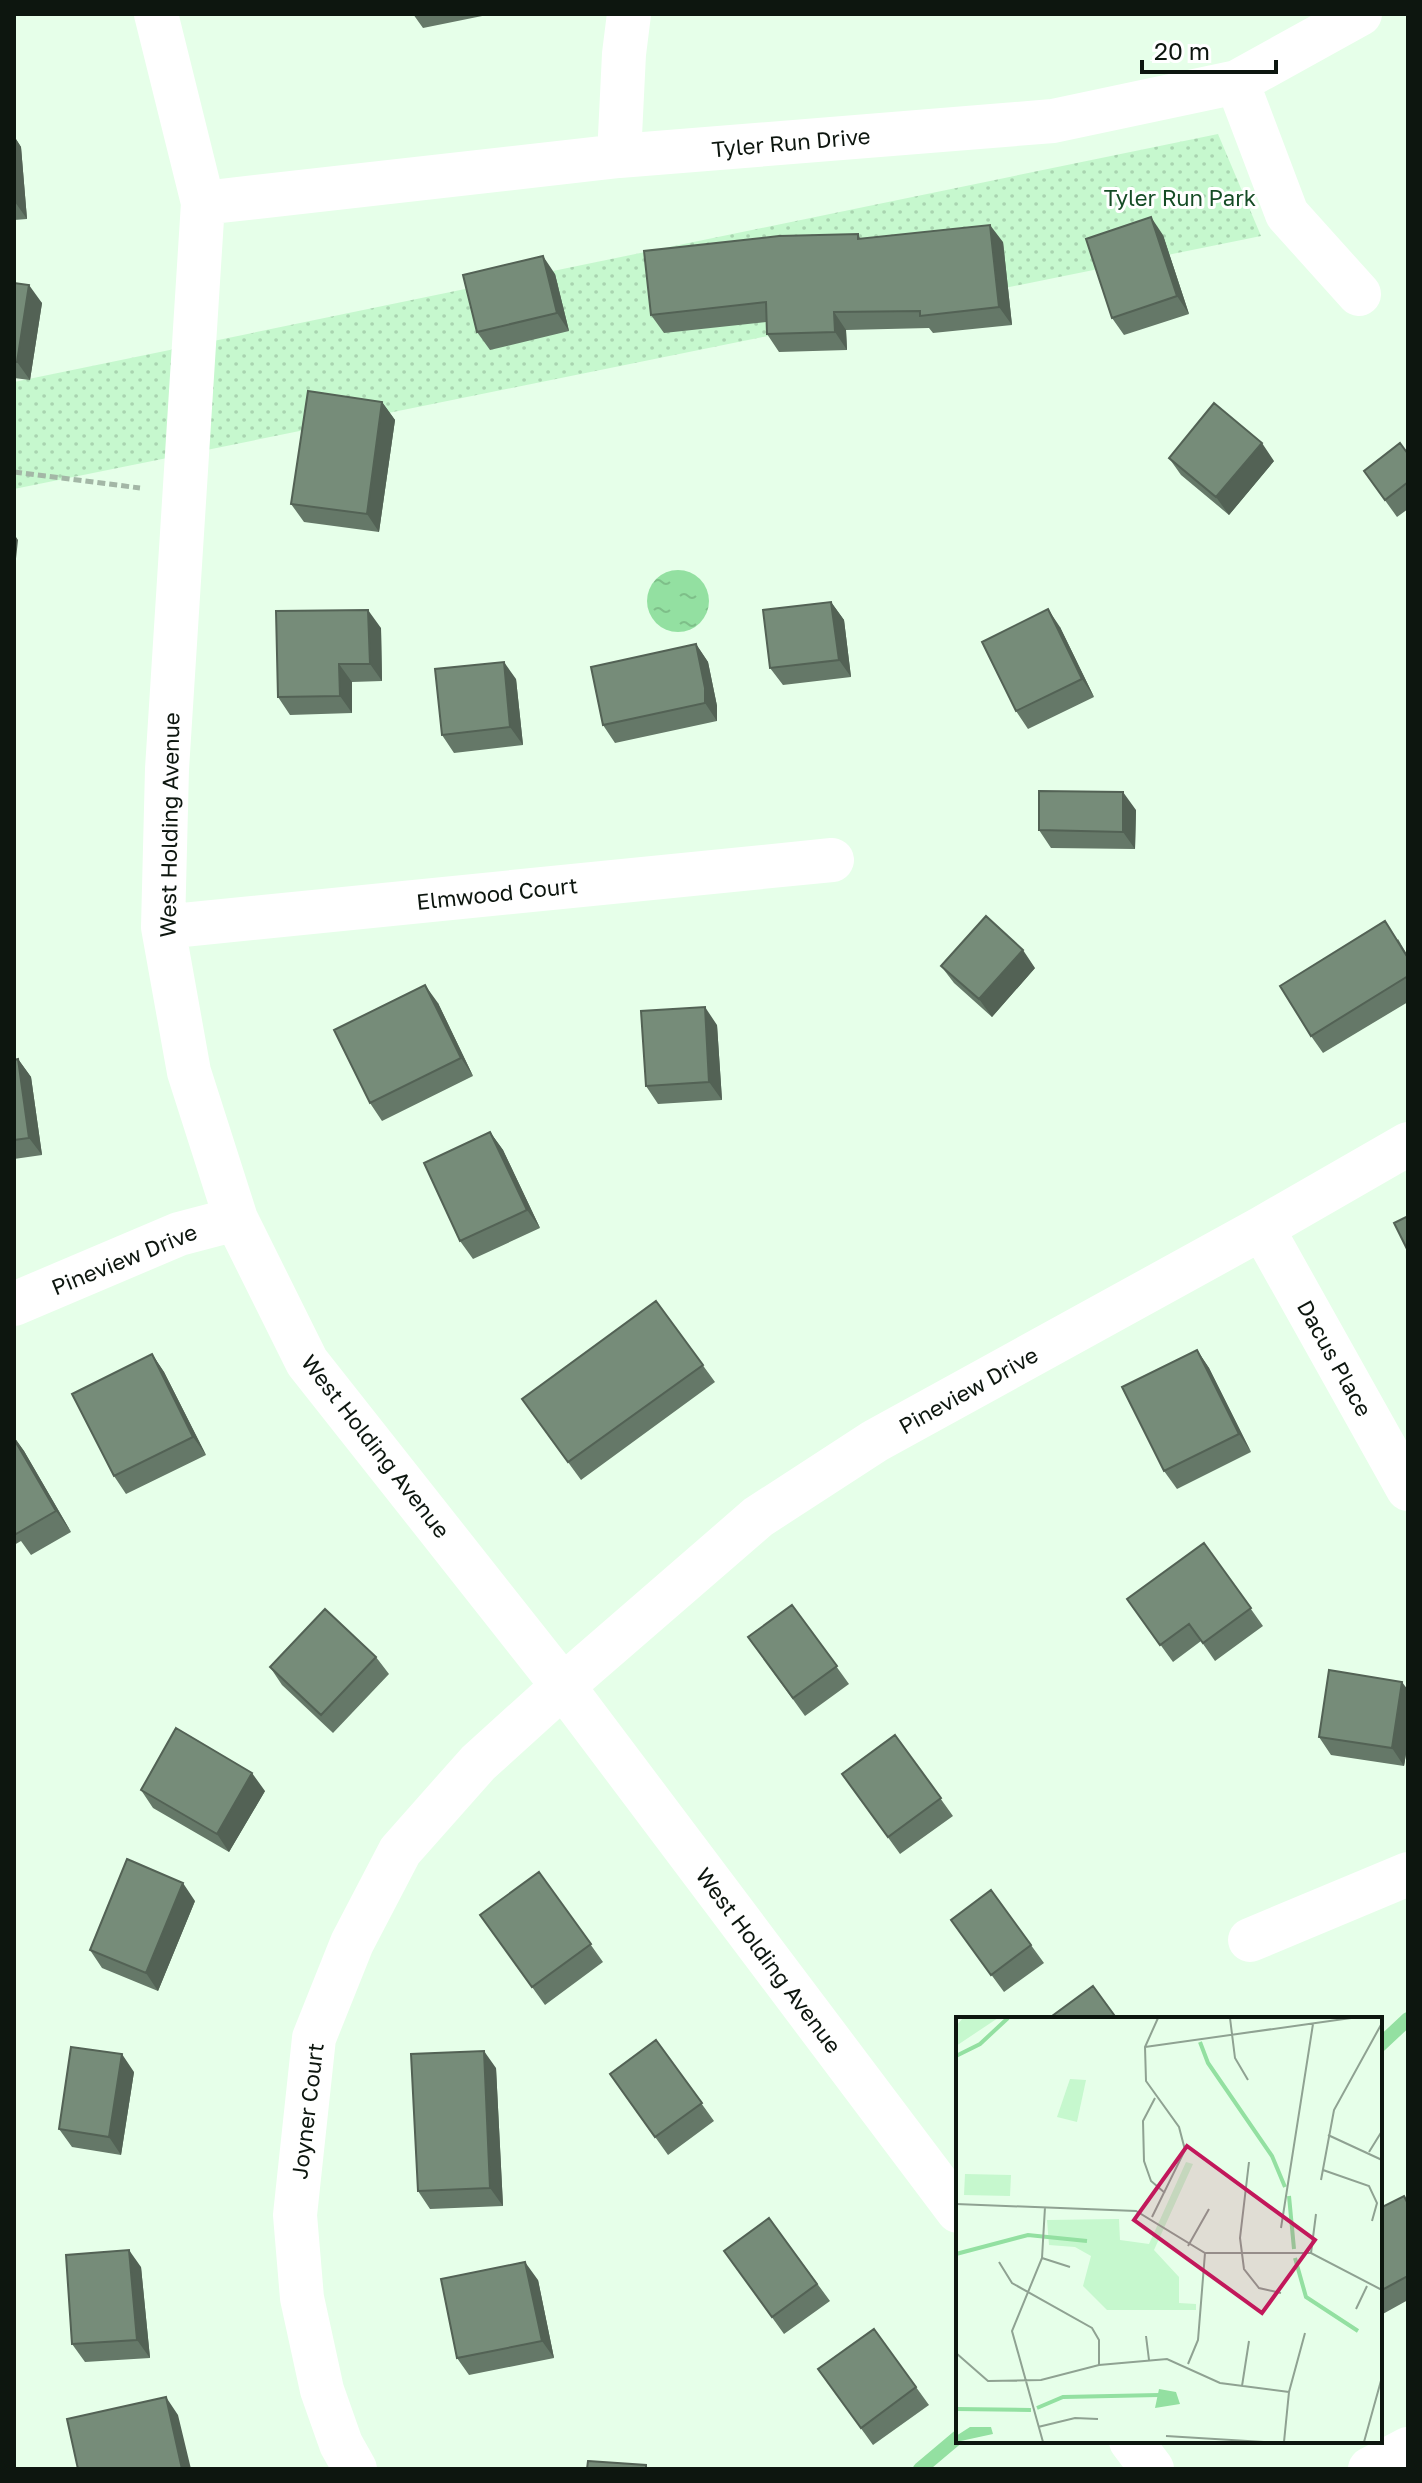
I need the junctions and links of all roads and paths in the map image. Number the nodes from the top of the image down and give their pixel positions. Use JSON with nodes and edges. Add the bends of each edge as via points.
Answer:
{"nodes":[{"id":1,"x":156,"y":14,"type":"edge"},
{"id":2,"x":629,"y":14,"type":"edge"},
{"id":3,"x":1360,"y":14,"type":"edge"},
{"id":4,"x":1237,"y":82,"type":"junction"},
{"id":5,"x":619,"y":156,"type":"junction"},
{"id":6,"x":203,"y":203,"type":"junction"},
{"id":7,"x":1359,"y":294,"type":"dead end"},
{"id":8,"x":14,"y":472,"type":"edge"},
{"id":9,"x":185,"y":492,"type":"junction"},
{"id":10,"x":832,"y":860,"type":"dead end"},
{"id":11,"x":163,"y":927,"type":"junction"},
{"id":12,"x":1408,"y":1144,"type":"edge"},
{"id":13,"x":236,"y":1219,"type":"junction"},
{"id":14,"x":1262,"y":1228,"type":"junction"},
{"id":15,"x":14,"y":1304,"type":"edge"},
{"id":16,"x":1408,"y":1489,"type":"edge"},
{"id":17,"x":563,"y":1686,"type":"junction"},
{"id":18,"x":1408,"y":1874,"type":"edge"},
{"id":19,"x":1250,"y":1940,"type":"dead end"},
{"id":20,"x":956,"y":2208,"type":"edge"},
{"id":21,"x":1132,"y":2443,"type":"edge"},
{"id":22,"x":1408,"y":2449,"type":"edge"},
{"id":23,"x":355,"y":2469,"type":"edge"},
{"id":24,"x":1152,"y":2469,"type":"edge"},
{"id":25,"x":1370,"y":2469,"type":"edge"}],
"edges":[{"from":1,"to":6,"type":"street","name":"West Holding Avenue"},
{"from":2,"to":5,"type":"street"},
{"from":3,"to":4,"type":"street","name":"Tyler Run Drive"},
{"from":4,"to":5,"type":"street","name":"Tyler Run Drive","via":[[1053,121]]},
{"from":4,"to":7,"type":"street","via":[[1287,214]]},
{"from":5,"to":6,"type":"street","name":"Tyler Run Drive"},
{"from":6,"to":9,"type":"street","name":"West Holding Avenue"},
{"from":8,"to":9,"type":"path"},
{"from":9,"to":11,"type":"street","name":"West Holding Avenue"},
{"from":10,"to":11,"type":"street","name":"Elmwood Court"},
{"from":11,"to":13,"type":"street","name":"West Holding Avenue","via":[[189,1072]]},
{"from":12,"to":14,"type":"street","name":"Pineview Drive"},
{"from":13,"to":15,"type":"street","name":"Pineview Drive","via":[[179,1234]]},
{"from":13,"to":17,"type":"street","name":"West Holding Avenue","via":[[307,1362]]},
{"from":14,"to":16,"type":"street","name":"Dacus Place"},
{"from":14,"to":17,"type":"street","name":"Pineview Drive","via":[[875,1441],[758,1517]]},
{"from":17,"to":20,"type":"street","name":"West Holding Avenue"},
{"from":17,"to":23,"type":"street","name":"Joyner Court","via":[[478,1763],[400,1851],[352,1943],[314,2038],[295,2215],[302,2298],[322,2390]]},
{"from":18,"to":19,"type":"street"},
{"from":21,"to":24,"type":"street"},
{"from":22,"to":25,"type":"street"}]}
